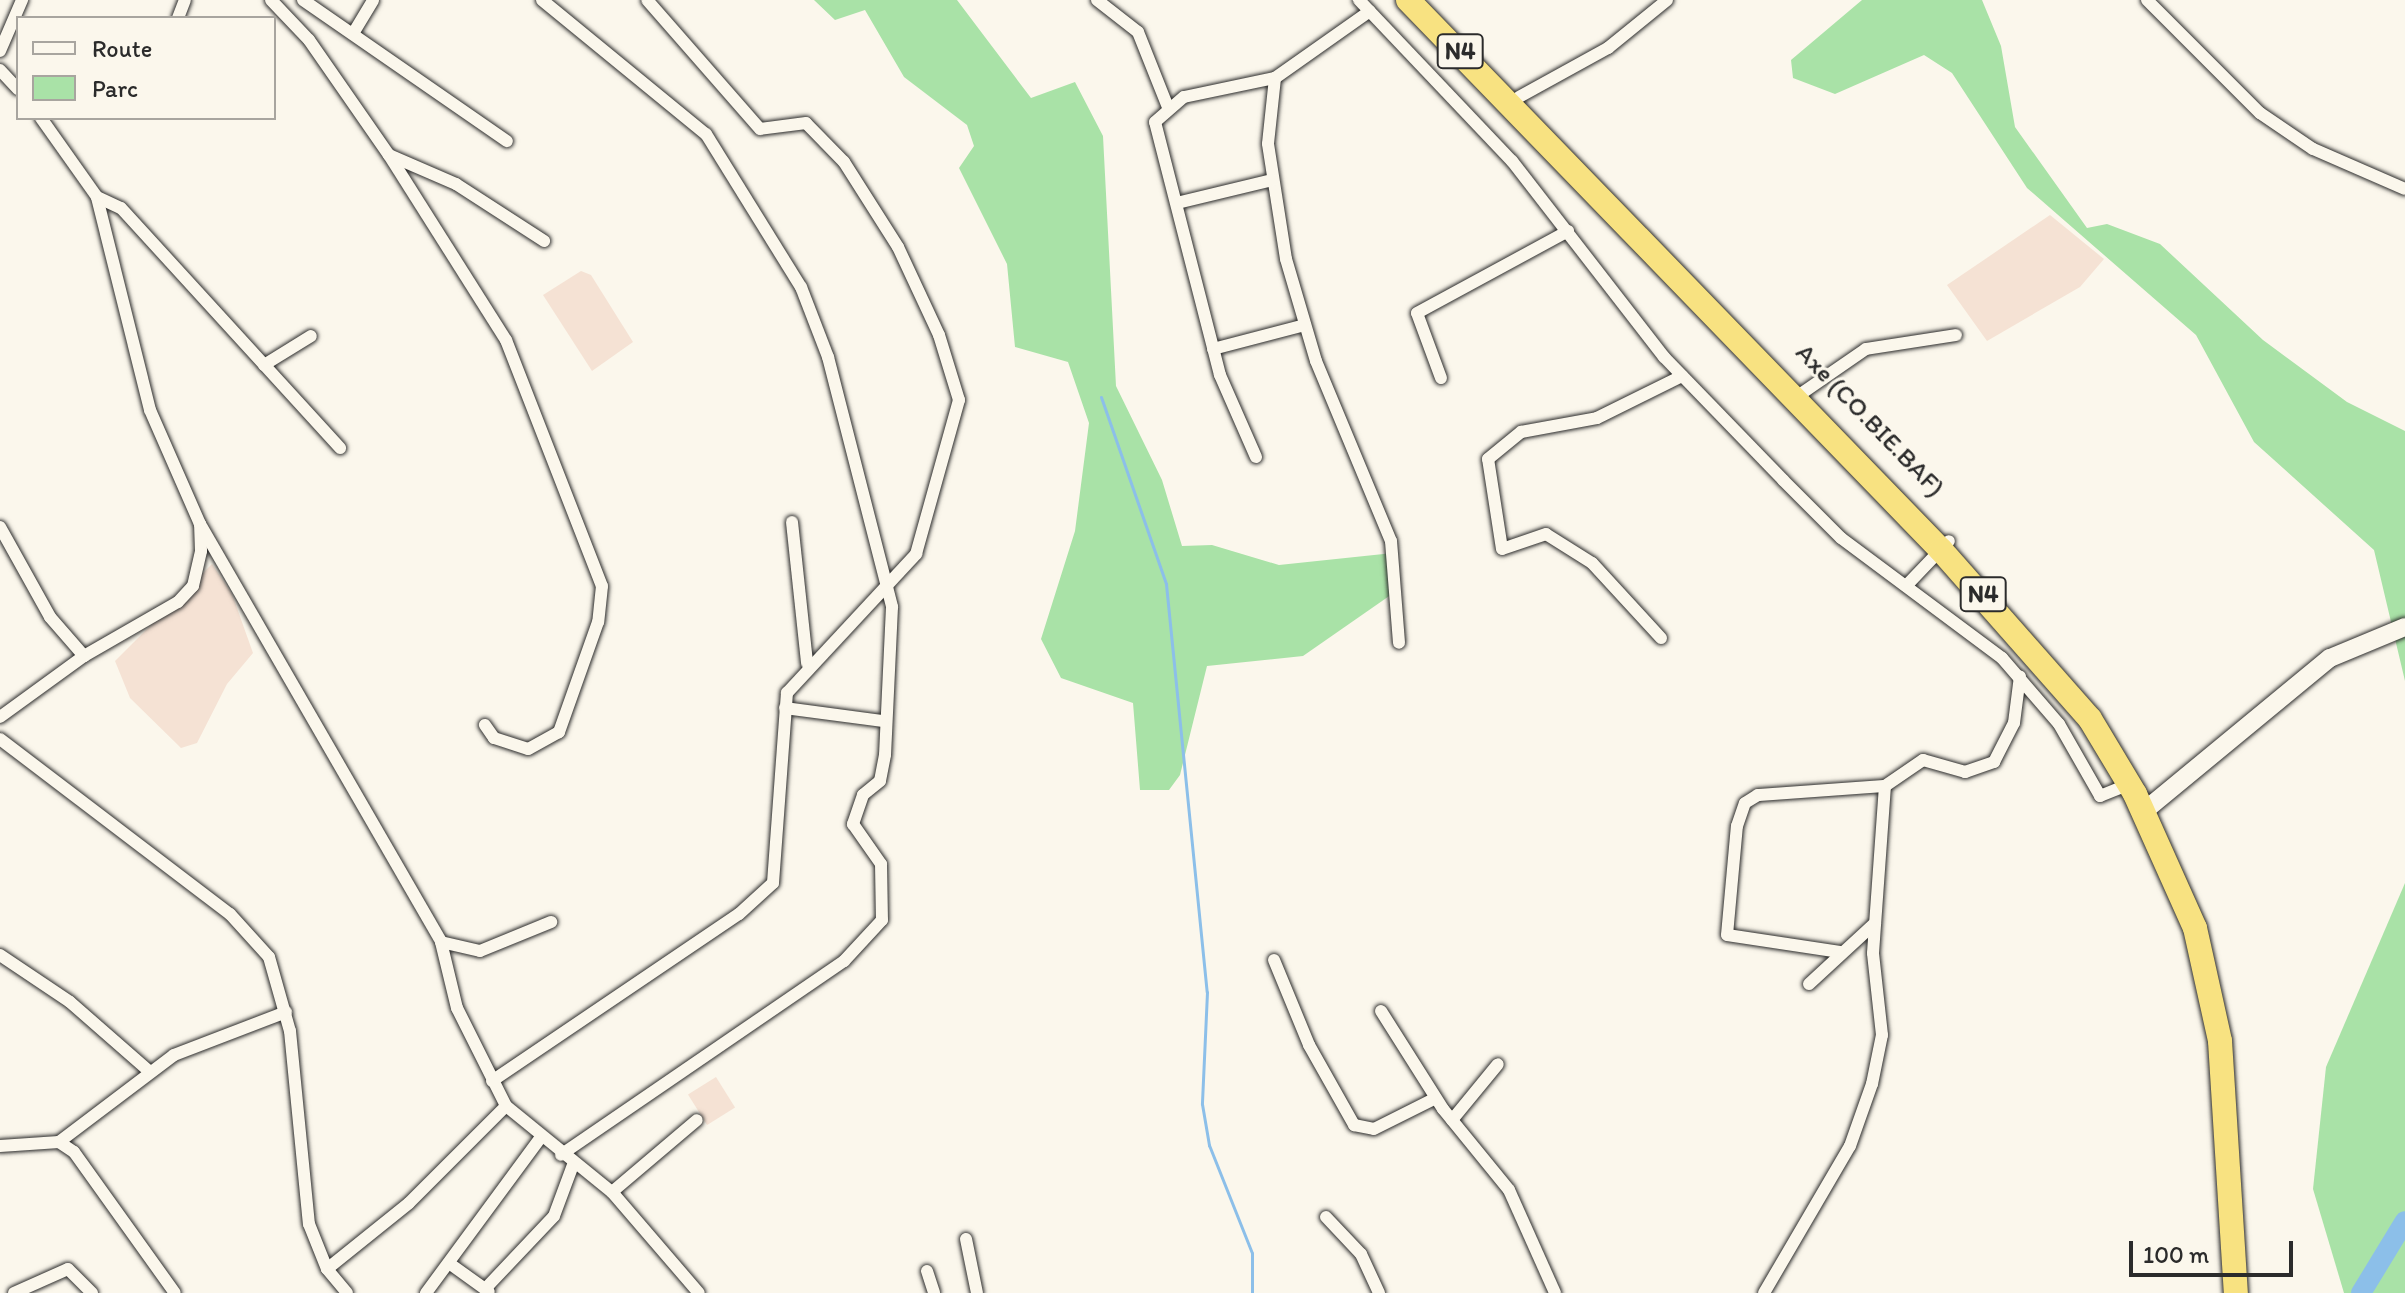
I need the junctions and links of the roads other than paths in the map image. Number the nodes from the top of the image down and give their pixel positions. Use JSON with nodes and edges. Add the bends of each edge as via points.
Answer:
{"nodes":[{"id":1,"x":271,"y":0,"type":"edge"},
{"id":2,"x":303,"y":0,"type":"edge"},
{"id":3,"x":373,"y":0,"type":"edge"},
{"id":4,"x":542,"y":0,"type":"edge"},
{"id":5,"x":647,"y":0,"type":"edge"},
{"id":6,"x":1097,"y":0,"type":"edge"},
{"id":7,"x":1359,"y":0,"type":"edge"},
{"id":8,"x":1408,"y":0,"type":"edge"},
{"id":9,"x":1429,"y":0,"type":"edge"},
{"id":10,"x":1667,"y":0,"type":"edge"},
{"id":11,"x":2147,"y":0,"type":"edge"},
{"id":12,"x":1370,"y":11,"type":"junction"},
{"id":13,"x":16,"y":18,"type":"edge"},
{"id":14,"x":354,"y":32,"type":"junction"},
{"id":15,"x":8,"y":43,"type":"edge"},
{"id":16,"x":1478,"y":60,"type":"junction"},
{"id":17,"x":0,"y":70,"type":"edge"},
{"id":18,"x":1275,"y":78,"type":"junction"},
{"id":19,"x":16,"y":87,"type":"edge"},
{"id":20,"x":1515,"y":101,"type":"junction"},
{"id":21,"x":1167,"y":105,"type":"junction"},
{"id":22,"x":42,"y":120,"type":"edge"},
{"id":23,"x":507,"y":141,"type":"dead end"},
{"id":24,"x":389,"y":155,"type":"junction"},
{"id":25,"x":1272,"y":180,"type":"junction"},
{"id":26,"x":2405,"y":189,"type":"edge"},
{"id":27,"x":97,"y":197,"type":"junction"},
{"id":28,"x":1177,"y":203,"type":"junction"},
{"id":29,"x":1568,"y":231,"type":"junction"},
{"id":30,"x":544,"y":241,"type":"dead end"},
{"id":31,"x":1305,"y":325,"type":"junction"},
{"id":32,"x":1956,"y":335,"type":"dead end"},
{"id":33,"x":311,"y":336,"type":"dead end"},
{"id":34,"x":1213,"y":349,"type":"junction"},
{"id":35,"x":264,"y":365,"type":"junction"},
{"id":36,"x":1682,"y":376,"type":"junction"},
{"id":37,"x":1441,"y":378,"type":"dead end"},
{"id":38,"x":1797,"y":396,"type":"junction"},
{"id":39,"x":340,"y":448,"type":"dead end"},
{"id":40,"x":1256,"y":457,"type":"dead end"},
{"id":41,"x":792,"y":522,"type":"dead end"},
{"id":42,"x":200,"y":524,"type":"junction"},
{"id":43,"x":0,"y":527,"type":"edge"},
{"id":44,"x":1945,"y":546,"type":"junction"},
{"id":45,"x":886,"y":586,"type":"junction"},
{"id":46,"x":1906,"y":586,"type":"junction"},
{"id":47,"x":2405,"y":627,"type":"edge"},
{"id":48,"x":1661,"y":638,"type":"dead end"},
{"id":49,"x":1399,"y":643,"type":"dead end"},
{"id":50,"x":84,"y":656,"type":"junction"},
{"id":51,"x":807,"y":663,"type":"junction"},
{"id":52,"x":2020,"y":676,"type":"junction"},
{"id":53,"x":785,"y":708,"type":"junction"},
{"id":54,"x":0,"y":717,"type":"edge"},
{"id":55,"x":2090,"y":719,"type":"junction"},
{"id":56,"x":883,"y":721,"type":"junction"},
{"id":57,"x":2059,"y":724,"type":"junction"},
{"id":58,"x":485,"y":725,"type":"dead end"},
{"id":59,"x":0,"y":739,"type":"edge"},
{"id":60,"x":2129,"y":784,"type":"junction"},
{"id":61,"x":1885,"y":786,"type":"junction"},
{"id":62,"x":2149,"y":807,"type":"junction"},
{"id":63,"x":551,"y":922,"type":"dead end"},
{"id":64,"x":1875,"y":923,"type":"junction"},
{"id":65,"x":441,"y":942,"type":"junction"},
{"id":66,"x":1840,"y":952,"type":"junction"},
{"id":67,"x":0,"y":955,"type":"edge"},
{"id":68,"x":1274,"y":960,"type":"dead end"},
{"id":69,"x":1809,"y":984,"type":"dead end"},
{"id":70,"x":1381,"y":1011,"type":"dead end"},
{"id":71,"x":286,"y":1012,"type":"junction"},
{"id":72,"x":1498,"y":1064,"type":"dead end"},
{"id":73,"x":150,"y":1072,"type":"junction"},
{"id":74,"x":492,"y":1081,"type":"junction"},
{"id":75,"x":1436,"y":1098,"type":"junction"},
{"id":76,"x":506,"y":1106,"type":"junction"},
{"id":77,"x":697,"y":1120,"type":"dead end"},
{"id":78,"x":1452,"y":1120,"type":"junction"},
{"id":79,"x":539,"y":1140,"type":"junction"},
{"id":80,"x":59,"y":1142,"type":"junction"},
{"id":81,"x":0,"y":1146,"type":"edge"},
{"id":82,"x":561,"y":1155,"type":"junction"},
{"id":83,"x":573,"y":1165,"type":"junction"},
{"id":84,"x":612,"y":1192,"type":"junction"},
{"id":85,"x":1326,"y":1217,"type":"dead end"},
{"id":86,"x":966,"y":1239,"type":"dead end"},
{"id":87,"x":453,"y":1266,"type":"junction"},
{"id":88,"x":327,"y":1269,"type":"junction"},
{"id":89,"x":927,"y":1271,"type":"dead end"},
{"id":90,"x":2242,"y":1285,"type":"edge"},
{"id":91,"x":488,"y":1291,"type":"edge"},
{"id":92,"x":14,"y":1293,"type":"edge"},
{"id":93,"x":92,"y":1293,"type":"edge"},
{"id":94,"x":175,"y":1293,"type":"edge"},
{"id":95,"x":347,"y":1293,"type":"edge"},
{"id":96,"x":426,"y":1293,"type":"edge"},
{"id":97,"x":699,"y":1293,"type":"edge"},
{"id":98,"x":934,"y":1293,"type":"edge"},
{"id":99,"x":977,"y":1293,"type":"edge"},
{"id":100,"x":1379,"y":1293,"type":"edge"},
{"id":101,"x":1555,"y":1293,"type":"edge"},
{"id":102,"x":1764,"y":1293,"type":"edge"}],
"edges":[{"from":1,"to":24,"type":"street","via":[[309,40]]},
{"from":2,"to":14,"type":"street"},
{"from":3,"to":14,"type":"street"},
{"from":4,"to":45,"type":"street","via":[[706,134],[801,287],[828,357]]},
{"from":5,"to":45,"type":"street","via":[[760,129],[806,123],[844,162],[898,247],[939,335],[959,400],[956,425],[916,554]]},
{"from":6,"to":21,"type":"street","via":[[1138,32]]},
{"from":7,"to":12,"type":"street"},
{"from":8,"to":16,"type":"highway","number":"N4"},
{"from":9,"to":16,"type":"highway","number":"N4"},
{"from":10,"to":20,"type":"street","via":[[1608,48]]},
{"from":11,"to":26,"type":"street","via":[[2260,113],[2313,149]]},
{"from":12,"to":18,"type":"street"},
{"from":12,"to":29,"type":"street"},
{"from":13,"to":15,"type":"street"},
{"from":14,"to":23,"type":"street"},
{"from":16,"to":20,"type":"highway","number":"N4"},
{"from":17,"to":19,"type":"street"},
{"from":18,"to":21,"type":"street"},
{"from":18,"to":25,"type":"street"},
{"from":20,"to":38,"type":"highway","name":"Axe (CO.BIE.BAF)","number":"N4"},
{"from":21,"to":28,"type":"street","via":[[1155,122]]},
{"from":22,"to":27,"type":"street"},
{"from":24,"to":30,"type":"street","via":[[456,184]]},
{"from":24,"to":58,"type":"street","via":[[506,340],[602,586],[598,622],[559,732],[528,749],[494,738]]},
{"from":25,"to":28,"type":"street"},
{"from":25,"to":31,"type":"street"},
{"from":27,"to":35,"type":"street","via":[[121,208]]},
{"from":27,"to":42,"type":"street","via":[[150,410]]},
{"from":28,"to":34,"type":"street"},
{"from":29,"to":36,"type":"street"},
{"from":29,"to":37,"type":"street","via":[[1417,313]]},
{"from":31,"to":34,"type":"street"},
{"from":31,"to":49,"type":"street","via":[[1391,541]]},
{"from":32,"to":38,"type":"street","via":[[1878,344]]},
{"from":33,"to":35,"type":"street"},
{"from":34,"to":40,"type":"street"},
{"from":35,"to":39,"type":"street"},
{"from":36,"to":46,"type":"street","via":[[1841,538]]},
{"from":36,"to":48,"type":"street","via":[[1597,418],[1521,432],[1488,459],[1502,549],[1546,534],[1592,563]]},
{"from":38,"to":44,"type":"highway","name":"Axe (CO.BIE.BAF)","number":"N4"},
{"from":41,"to":51,"type":"street"},
{"from":42,"to":50,"type":"street","via":[[193,586],[143,625]]},
{"from":42,"to":65,"type":"street"},
{"from":43,"to":50,"type":"street","via":[[50,617]]},
{"from":44,"to":46,"type":"street"},
{"from":44,"to":55,"type":"highway","name":"Axe (CO.BIE.BAF)","number":"N4"},
{"from":44,"to":62,"type":"highway","name":"Axe (CO.BIE.BAF)","number":"N4","via":[[2083,686]]},
{"from":45,"to":51,"type":"street"},
{"from":45,"to":56,"type":"street","via":[[892,607]]},
{"from":46,"to":52,"type":"street"},
{"from":47,"to":62,"type":"street","via":[[2330,658]]},
{"from":50,"to":54,"type":"street"},
{"from":51,"to":53,"type":"street"},
{"from":52,"to":57,"type":"street"},
{"from":52,"to":61,"type":"street","via":[[2014,723],[1994,762],[1965,772],[1923,760]]},
{"from":53,"to":56,"type":"street"},
{"from":53,"to":74,"type":"street","via":[[777,871],[765,893]]},
{"from":55,"to":57,"type":"street"},
{"from":55,"to":60,"type":"highway","name":"Axe (CO.BIE.BAF)","number":"N4"},
{"from":56,"to":82,"type":"street","via":[[880,781],[863,795],[852,831],[881,864],[882,920],[864,945]]},
{"from":57,"to":60,"type":"street","via":[[2100,796]]},
{"from":59,"to":71,"type":"street","via":[[252,933],[281,980]]},
{"from":60,"to":62,"type":"highway","name":"Axe (CO.BIE.BAF)","number":"N4"},
{"from":61,"to":64,"type":"street"},
{"from":61,"to":66,"type":"street","via":[[1758,795],[1745,803],[1737,826],[1727,935]]},
{"from":62,"to":90,"type":"highway","number":"N4","via":[[2195,928],[2226,1041]]},
{"from":63,"to":65,"type":"street","via":[[480,951]]},
{"from":64,"to":66,"type":"street"},
{"from":64,"to":102,"type":"street","via":[[1882,1035],[1872,1084],[1850,1146]]},
{"from":65,"to":74,"type":"street","via":[[449,986]]},
{"from":66,"to":69,"type":"street"},
{"from":67,"to":73,"type":"street","via":[[70,1002]]},
{"from":68,"to":75,"type":"street","via":[[1309,1045],[1354,1125],[1374,1129]]},
{"from":70,"to":75,"type":"street"},
{"from":71,"to":73,"type":"street","via":[[208,1040]]},
{"from":71,"to":88,"type":"street","via":[[301,1174]]},
{"from":72,"to":78,"type":"street"},
{"from":73,"to":80,"type":"street"},
{"from":74,"to":76,"type":"street"},
{"from":75,"to":78,"type":"street"},
{"from":76,"to":79,"type":"street"},
{"from":76,"to":88,"type":"street","via":[[430,1184]]},
{"from":77,"to":84,"type":"street"},
{"from":78,"to":101,"type":"street","via":[[1509,1190]]},
{"from":79,"to":82,"type":"street"},
{"from":79,"to":87,"type":"street"},
{"from":80,"to":81,"type":"street"},
{"from":80,"to":94,"type":"street","via":[[93,1174]]},
{"from":82,"to":83,"type":"street"},
{"from":83,"to":84,"type":"street"},
{"from":83,"to":91,"type":"street","via":[[554,1216]]},
{"from":84,"to":97,"type":"street"},
{"from":85,"to":100,"type":"street","via":[[1361,1254]]},
{"from":86,"to":99,"type":"street"},
{"from":87,"to":91,"type":"street"},
{"from":87,"to":96,"type":"street"},
{"from":88,"to":95,"type":"street"},
{"from":89,"to":98,"type":"street"},
{"from":92,"to":93,"type":"street","via":[[68,1269]]}]}
